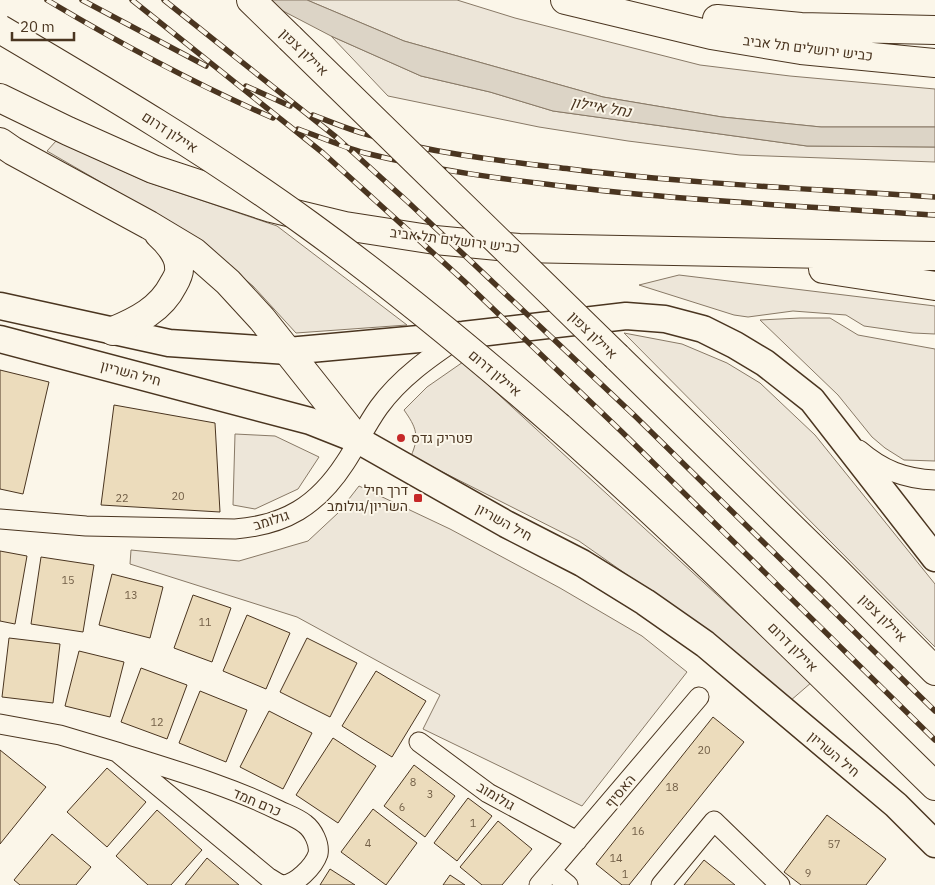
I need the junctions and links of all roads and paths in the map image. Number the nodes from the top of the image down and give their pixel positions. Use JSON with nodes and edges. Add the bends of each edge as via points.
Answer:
{"nodes":[{"id":1,"x":251,"y":0,"type":"edge"},
{"id":2,"x":565,"y":0,"type":"edge"},
{"id":3,"x":598,"y":7,"type":"junction"},
{"id":4,"x":0,"y":29,"type":"edge"},
{"id":5,"x":935,"y":30,"type":"edge"},
{"id":6,"x":935,"y":63,"type":"edge"},
{"id":7,"x":0,"y":98,"type":"edge"},
{"id":8,"x":0,"y":142,"type":"edge"},
{"id":9,"x":149,"y":225,"type":"junction"},
{"id":10,"x":720,"y":253,"type":"junction"},
{"id":11,"x":935,"y":256,"type":"edge"},
{"id":12,"x":935,"y":286,"type":"edge"},
{"id":13,"x":0,"y":306,"type":"edge"},
{"id":14,"x":113,"y":331,"type":"junction"},
{"id":15,"x":463,"y":335,"type":"junction"},
{"id":16,"x":0,"y":339,"type":"edge"},
{"id":17,"x":288,"y":351,"type":"junction"},
{"id":18,"x":837,"y":432,"type":"junction"},
{"id":19,"x":358,"y":440,"type":"junction"},
{"id":20,"x":935,"y":480,"type":"edge"},
{"id":21,"x":0,"y":519,"type":"edge"},
{"id":22,"x":935,"y":558,"type":"edge"},
{"id":23,"x":935,"y":670,"type":"edge"},
{"id":24,"x":699,"y":697,"type":"dead end"},
{"id":25,"x":0,"y":724,"type":"edge"},
{"id":26,"x":419,"y":742,"type":"dead end"},
{"id":27,"x":116,"y":752,"type":"junction"},
{"id":28,"x":185,"y":774,"type":"junction"},
{"id":29,"x":935,"y":786,"type":"edge"},
{"id":30,"x":171,"y":798,"type":"junction"},
{"id":31,"x":577,"y":841,"type":"junction"},
{"id":32,"x":935,"y":844,"type":"edge"},
{"id":33,"x":545,"y":878,"type":"edge"},
{"id":34,"x":282,"y":885,"type":"edge"},
{"id":35,"x":568,"y":885,"type":"edge"},
{"id":36,"x":661,"y":885,"type":"edge"},
{"id":37,"x":780,"y":885,"type":"edge"}],
"edges":[{"from":1,"to":23,"type":"highway","name":"איילון צפון","bridge":true},
{"from":2,"to":3,"type":"highway","name":"כביש ירושלים תל אביב"},
{"from":3,"to":5,"type":"highway","via":[[801,27]]},
{"from":3,"to":6,"type":"highway","name":"כביש ירושלים תל אביב","via":[[720,36],[800,50]]},
{"from":4,"to":29,"type":"highway","name":"איילון דרום","bridge":true,"via":[[131,106],[240,177],[310,226],[436,323],[609,471],[739,593]]},
{"from":7,"to":10,"type":"highway","name":"כביש ירושלים תל אביב","via":[[153,169],[271,208],[345,226],[435,240],[519,248]]},
{"from":8,"to":9,"type":"highway"},
{"from":9,"to":14,"type":"highway","via":[[175,255],[180,266],[176,279],[160,304],[133,323]]},
{"from":9,"to":17,"type":"highway","via":[[194,252],[228,282]]},
{"from":10,"to":11,"type":"highway","name":"כביש ירושלים תל אביב"},
{"from":10,"to":12,"type":"highway"},
{"from":13,"to":14,"type":"main road"},
{"from":14,"to":17,"type":"main road","via":[[169,343]]},
{"from":15,"to":17,"type":"main road"},
{"from":15,"to":18,"type":"main road","via":[[626,316],[665,319],[703,330],[765,362],[812,400]]},
{"from":15,"to":19,"type":"street","name":"גולומב","via":[[414,369],[380,406]]},
{"from":16,"to":19,"type":"main road","name":"חיל השריון","via":[[310,421]]},
{"from":17,"to":19,"type":"highway"},
{"from":18,"to":20,"type":"street","via":[[875,463],[893,472]]},
{"from":18,"to":22,"type":"main road"},
{"from":19,"to":21,"type":"street","name":"גולומב","via":[[345,464],[307,506],[286,519],[254,528],[86,526]]},
{"from":19,"to":32,"type":"main road","name":"חיל השריון","via":[[582,563],[705,644],[896,805]]},
{"from":24,"to":31,"type":"street","name":"האסיף"},
{"from":25,"to":27,"type":"street","name":"כרם חמד","via":[[60,734]]},
{"from":26,"to":31,"type":"street","name":"גולומוב","via":[[488,793]]},
{"from":27,"to":28,"type":"street","name":"כרם חמד"},
{"from":27,"to":30,"type":"street","name":"כרם חמד"},
{"from":28,"to":30,"type":"street"},
{"from":28,"to":34,"type":"street","name":"כרם חמד","via":[[259,800],[305,824],[314,835],[318,854],[310,869],[298,880]]},
{"from":30,"to":34,"type":"street","name":"כרם חמד","via":[[256,869]]},
{"from":31,"to":33,"type":"street","name":"האסיף"},
{"from":33,"to":35,"type":"street"},
{"from":36,"to":37,"type":"street","via":[[714,821]]}]}
